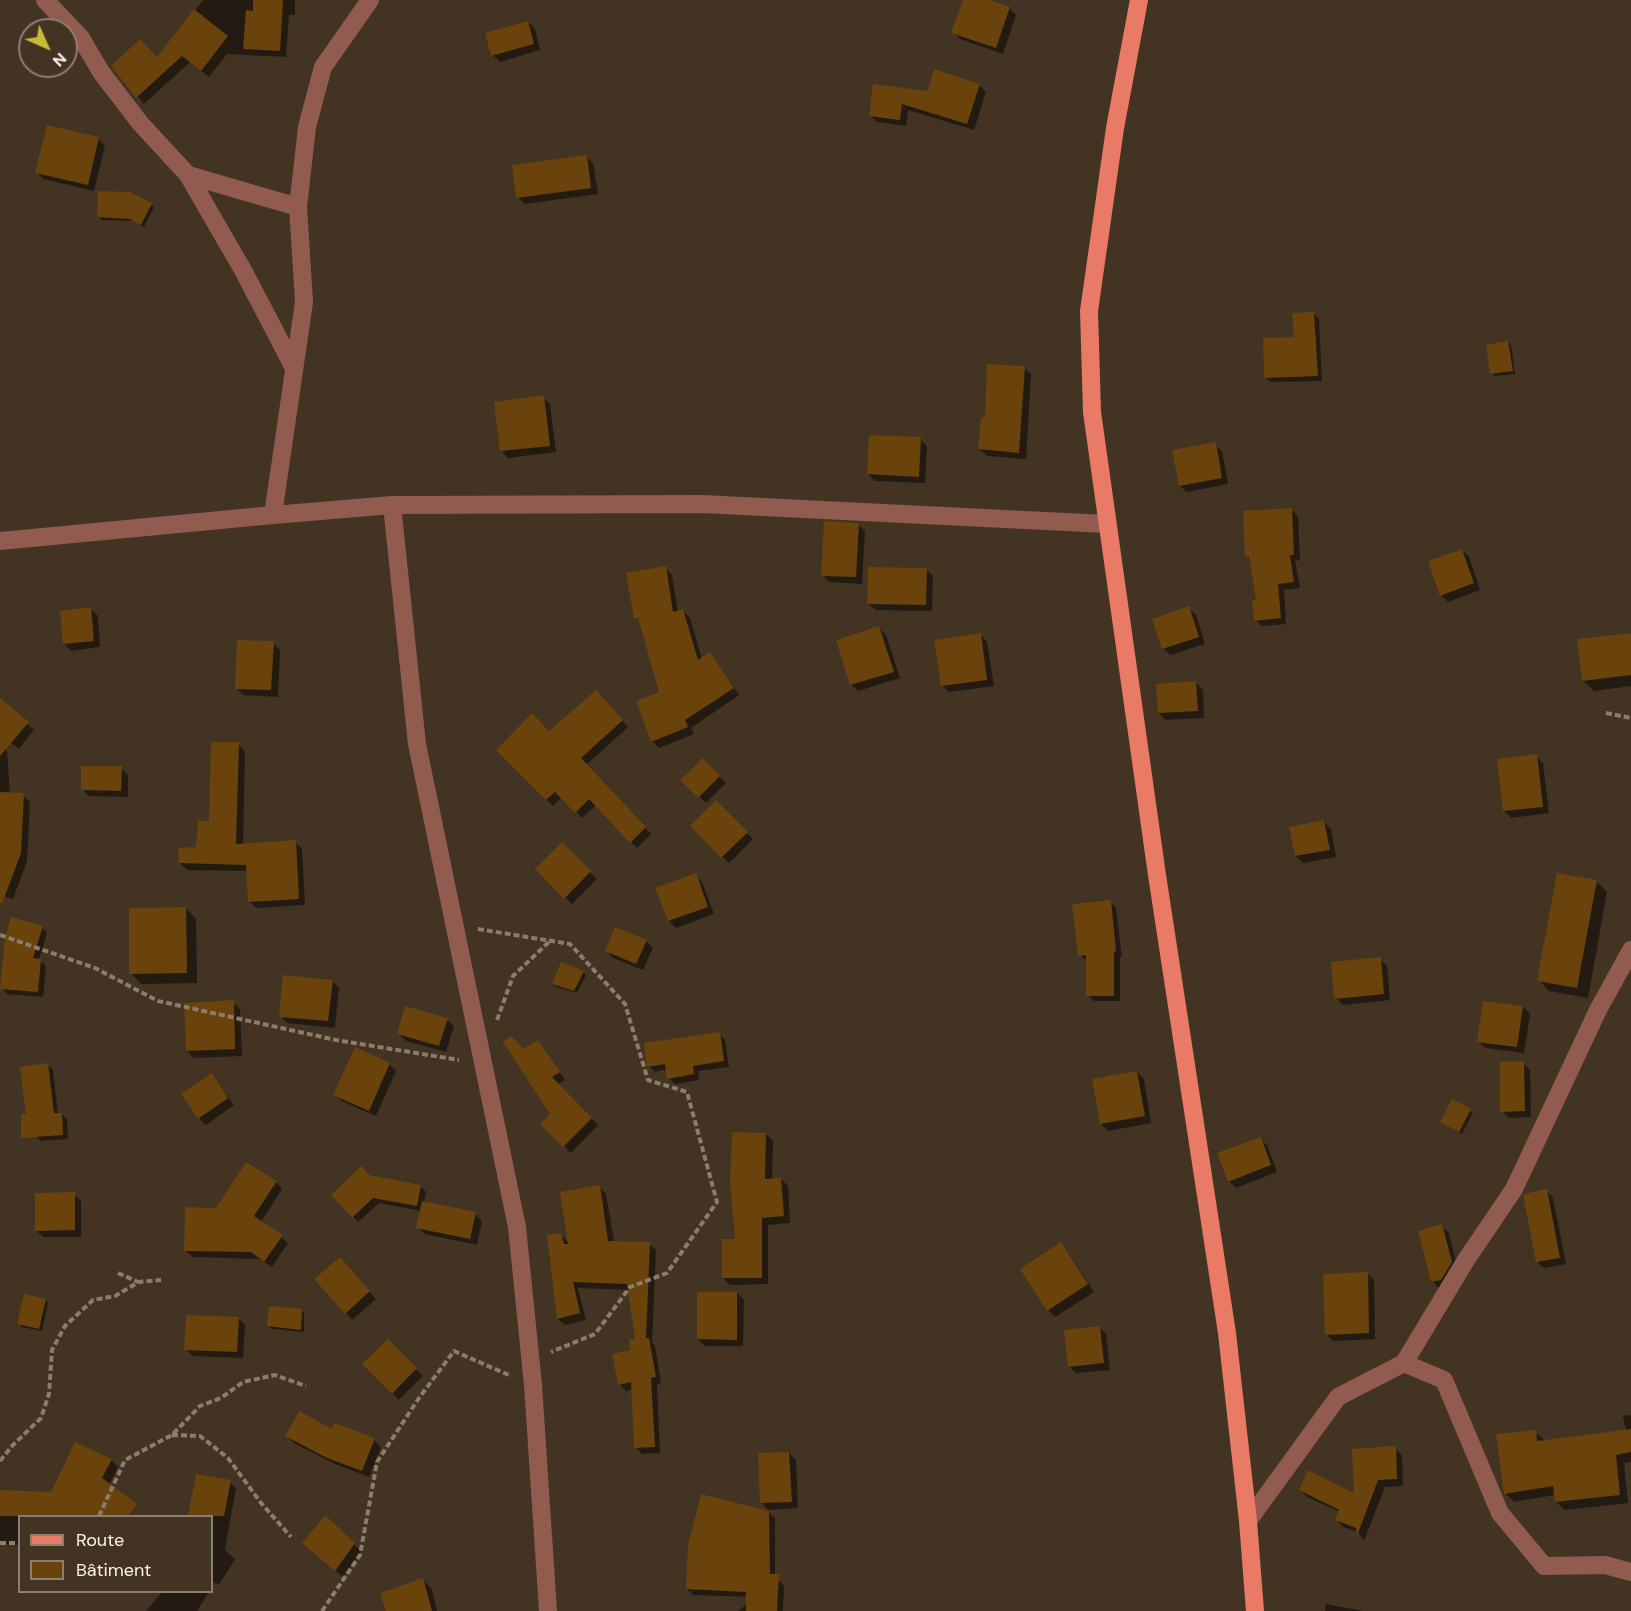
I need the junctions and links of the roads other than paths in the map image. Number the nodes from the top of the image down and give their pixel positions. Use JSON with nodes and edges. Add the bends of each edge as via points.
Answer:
{"nodes":[{"id":1,"x":45,"y":0,"type":"edge"},
{"id":2,"x":370,"y":0,"type":"edge"},
{"id":3,"x":1139,"y":0,"type":"edge"},
{"id":4,"x":188,"y":175,"type":"junction"},
{"id":5,"x":298,"y":207,"type":"junction"},
{"id":6,"x":294,"y":368,"type":"junction"},
{"id":7,"x":392,"y":506,"type":"junction"},
{"id":8,"x":273,"y":515,"type":"junction"},
{"id":9,"x":1106,"y":524,"type":"junction"},
{"id":10,"x":0,"y":540,"type":"edge"},
{"id":11,"x":1631,"y":950,"type":"edge"},
{"id":12,"x":1404,"y":1363,"type":"junction"},
{"id":13,"x":1248,"y":1521,"type":"junction"},
{"id":14,"x":1631,"y":1572,"type":"edge"},
{"id":15,"x":548,"y":1611,"type":"edge"},
{"id":16,"x":1255,"y":1611,"type":"edge"}],
"edges":[{"from":1,"to":4,"type":"street","via":[[81,38],[140,123]]},
{"from":2,"to":5,"type":"street","via":[[323,67],[307,127]]},
{"from":3,"to":9,"type":"main road","via":[[1114,128],[1089,311],[1092,412]]},
{"from":4,"to":5,"type":"street"},
{"from":4,"to":6,"type":"street"},
{"from":5,"to":6,"type":"street","via":[[304,302]]},
{"from":6,"to":8,"type":"street"},
{"from":7,"to":8,"type":"street"},
{"from":7,"to":9,"type":"street","via":[[702,504]]},
{"from":7,"to":15,"type":"street","via":[[417,744],[517,1227],[531,1360]]},
{"from":8,"to":10,"type":"street"},
{"from":9,"to":13,"type":"main road","via":[[1227,1333]]},
{"from":11,"to":12,"type":"street","via":[[1598,1010],[1514,1189]]},
{"from":12,"to":13,"type":"street","via":[[1338,1397]]},
{"from":12,"to":14,"type":"street","via":[[1444,1380],[1500,1513],[1544,1566],[1605,1564]]},
{"from":13,"to":16,"type":"main road"}]}
